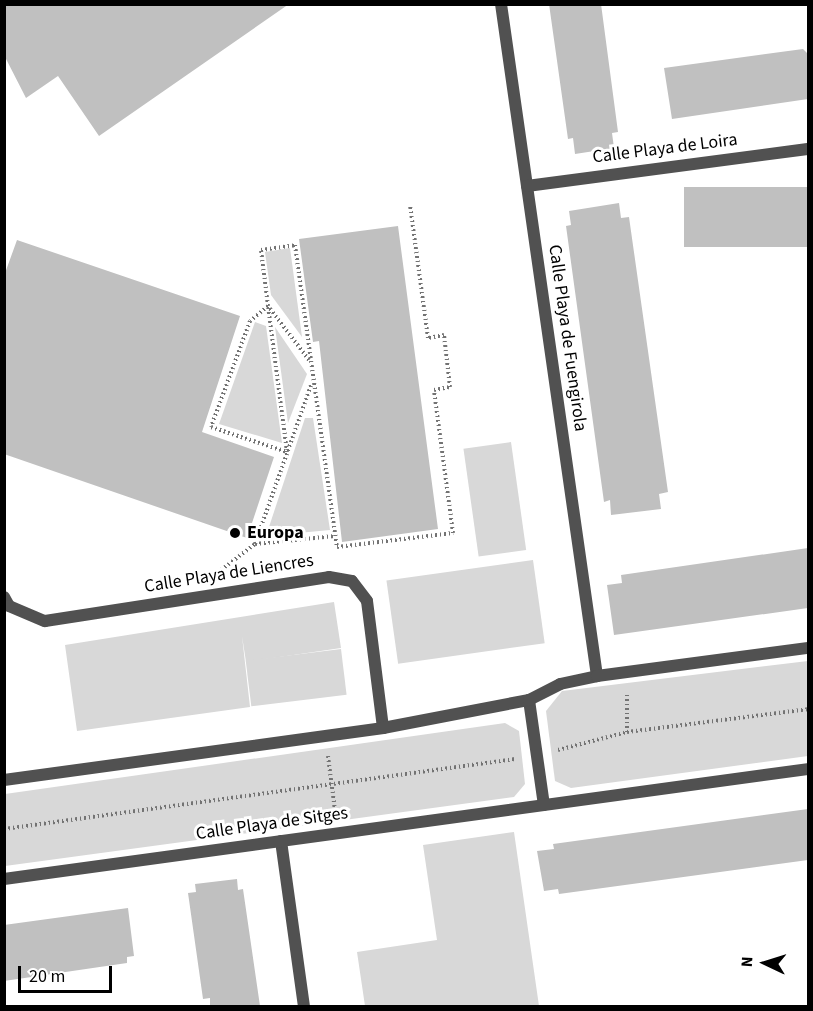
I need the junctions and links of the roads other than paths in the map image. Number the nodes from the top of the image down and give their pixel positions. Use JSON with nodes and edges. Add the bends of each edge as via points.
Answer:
{"nodes":[{"id":1,"x":501,"y":4,"type":"edge"},
{"id":2,"x":808,"y":149,"type":"edge"},
{"id":3,"x":527,"y":186,"type":"junction"},
{"id":4,"x":4,"y":597,"type":"edge"},
{"id":5,"x":808,"y":648,"type":"edge"},
{"id":6,"x":597,"y":676,"type":"junction"},
{"id":7,"x":529,"y":700,"type":"junction"},
{"id":8,"x":383,"y":728,"type":"junction"},
{"id":9,"x":808,"y":769,"type":"edge"},
{"id":10,"x":4,"y":780,"type":"edge"},
{"id":11,"x":544,"y":805,"type":"junction"},
{"id":12,"x":280,"y":842,"type":"junction"},
{"id":13,"x":4,"y":879,"type":"edge"},
{"id":14,"x":304,"y":1006,"type":"edge"}],
"edges":[{"from":1,"to":3,"type":"street","name":"Calle Playa de Fuengirola"},
{"from":2,"to":3,"type":"street","name":"Calle Playa de Loira"},
{"from":3,"to":6,"type":"street","name":"Calle Playa de Fuengirola"},
{"from":4,"to":8,"type":"street","name":"Calle Playa de Liencres","via":[[9,606],[45,621],[329,577],[352,581],[367,601]]},
{"from":5,"to":6,"type":"street"},
{"from":6,"to":7,"type":"street","via":[[560,684]]},
{"from":7,"to":8,"type":"street"},
{"from":7,"to":11,"type":"street"},
{"from":8,"to":10,"type":"street"},
{"from":9,"to":11,"type":"street","name":"Calle Playa de Sitges"},
{"from":11,"to":12,"type":"street","name":"Calle Playa de Sitges"},
{"from":12,"to":13,"type":"street","name":"Calle Playa de Sitges"},
{"from":12,"to":14,"type":"street"}]}
